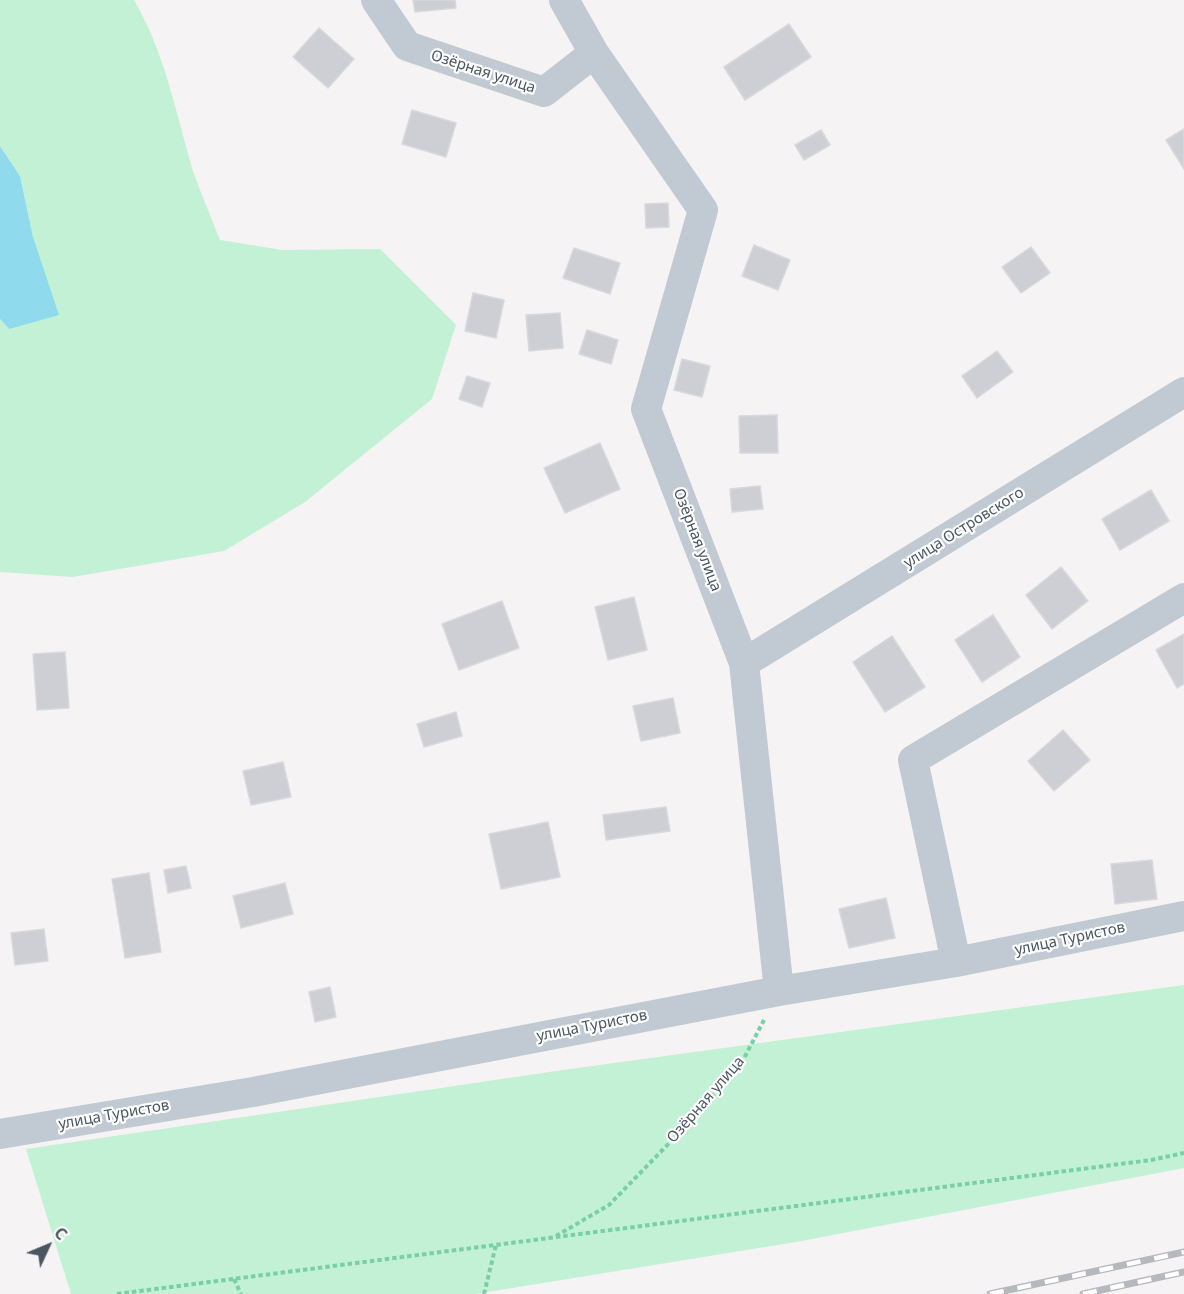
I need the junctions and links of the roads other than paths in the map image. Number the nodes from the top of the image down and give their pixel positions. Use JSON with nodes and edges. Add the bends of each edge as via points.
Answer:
{"nodes":[{"id":1,"x":376,"y":0,"type":"edge"},
{"id":2,"x":564,"y":0,"type":"edge"},
{"id":3,"x":594,"y":53,"type":"junction"},
{"id":4,"x":1184,"y":392,"type":"edge"},
{"id":5,"x":1184,"y":598,"type":"edge"},
{"id":6,"x":744,"y":663,"type":"junction"},
{"id":7,"x":1184,"y":916,"type":"edge"},
{"id":8,"x":956,"y":963,"type":"junction"},
{"id":9,"x":779,"y":991,"type":"junction"},
{"id":10,"x":0,"y":1134,"type":"edge"}],
"edges":[{"from":1,"to":3,"type":"street","name":"Озёрная улица","via":[[407,46],[544,92]]},
{"from":2,"to":3,"type":"street"},
{"from":3,"to":6,"type":"street","name":"Озёрная улица","via":[[703,210],[646,409]]},
{"from":4,"to":6,"type":"street","name":"улица Островского"},
{"from":5,"to":8,"type":"street","via":[[913,760]]},
{"from":6,"to":9,"type":"street","name":"Озёрная улица"},
{"from":7,"to":8,"type":"street","name":"улица Туристов"},
{"from":8,"to":9,"type":"street","name":"улица Туристов"},
{"from":9,"to":10,"type":"street","name":"улица Туристов","via":[[253,1092]]}]}
